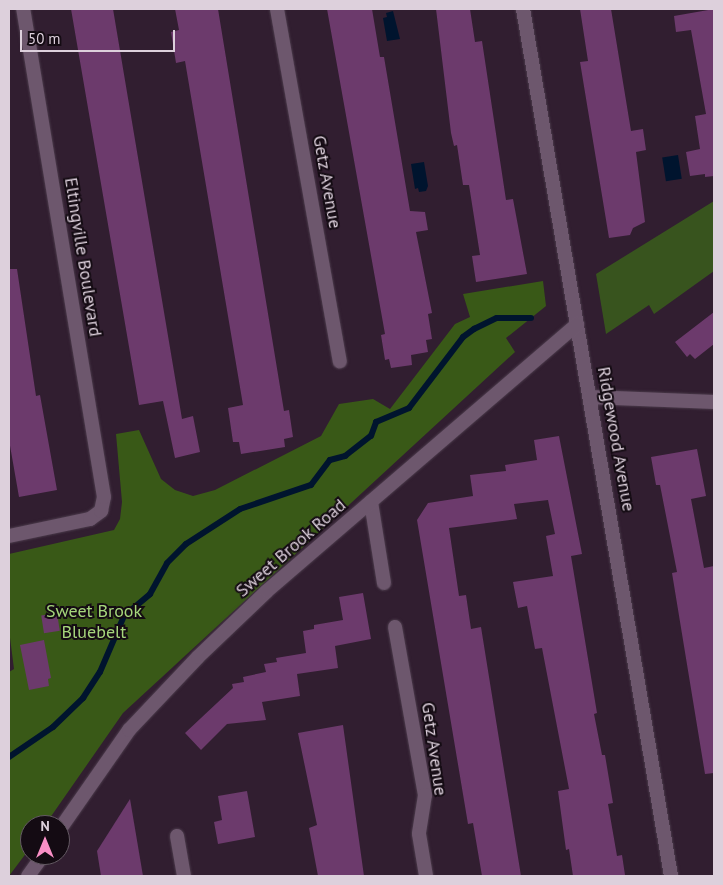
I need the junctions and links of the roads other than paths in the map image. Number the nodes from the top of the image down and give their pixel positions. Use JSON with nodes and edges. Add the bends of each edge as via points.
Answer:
{"nodes":[{"id":1,"x":23,"y":9,"type":"edge"},
{"id":2,"x":277,"y":9,"type":"edge"},
{"id":3,"x":523,"y":9,"type":"edge"},
{"id":4,"x":577,"y":324,"type":"junction"},
{"id":5,"x":340,"y":361,"type":"dead end"},
{"id":6,"x":590,"y":397,"type":"junction"},
{"id":7,"x":714,"y":402,"type":"edge"},
{"id":8,"x":371,"y":502,"type":"junction"},
{"id":9,"x":9,"y":536,"type":"edge"},
{"id":10,"x":384,"y":583,"type":"dead end"},
{"id":11,"x":395,"y":627,"type":"dead end"},
{"id":12,"x":70,"y":815,"type":"edge"},
{"id":13,"x":177,"y":836,"type":"dead end"},
{"id":14,"x":36,"y":865,"type":"edge"},
{"id":15,"x":28,"y":876,"type":"edge"},
{"id":16,"x":184,"y":876,"type":"edge"},
{"id":17,"x":426,"y":876,"type":"edge"},
{"id":18,"x":671,"y":876,"type":"edge"}],
"edges":[{"from":1,"to":9,"type":"street","name":"Eltingville Boulevard","via":[[104,497],[101,512],[90,519]]},
{"from":2,"to":5,"type":"street","name":"Getz Avenue"},
{"from":3,"to":4,"type":"street","name":"Ridgewood Avenue"},
{"from":4,"to":6,"type":"street","name":"Ridgewood Avenue"},
{"from":4,"to":8,"type":"street","name":"Sweet Brook Road"},
{"from":6,"to":7,"type":"street"},
{"from":6,"to":18,"type":"street","name":"Ridgewood Avenue"},
{"from":8,"to":10,"type":"street"},
{"from":8,"to":12,"type":"street","name":"Sweet Brook Road","via":[[267,591],[129,730]]},
{"from":11,"to":17,"type":"street","name":"Getz Avenue","via":[[425,795],[419,834]]},
{"from":13,"to":16,"type":"street"},
{"from":14,"to":15,"type":"street"}]}
